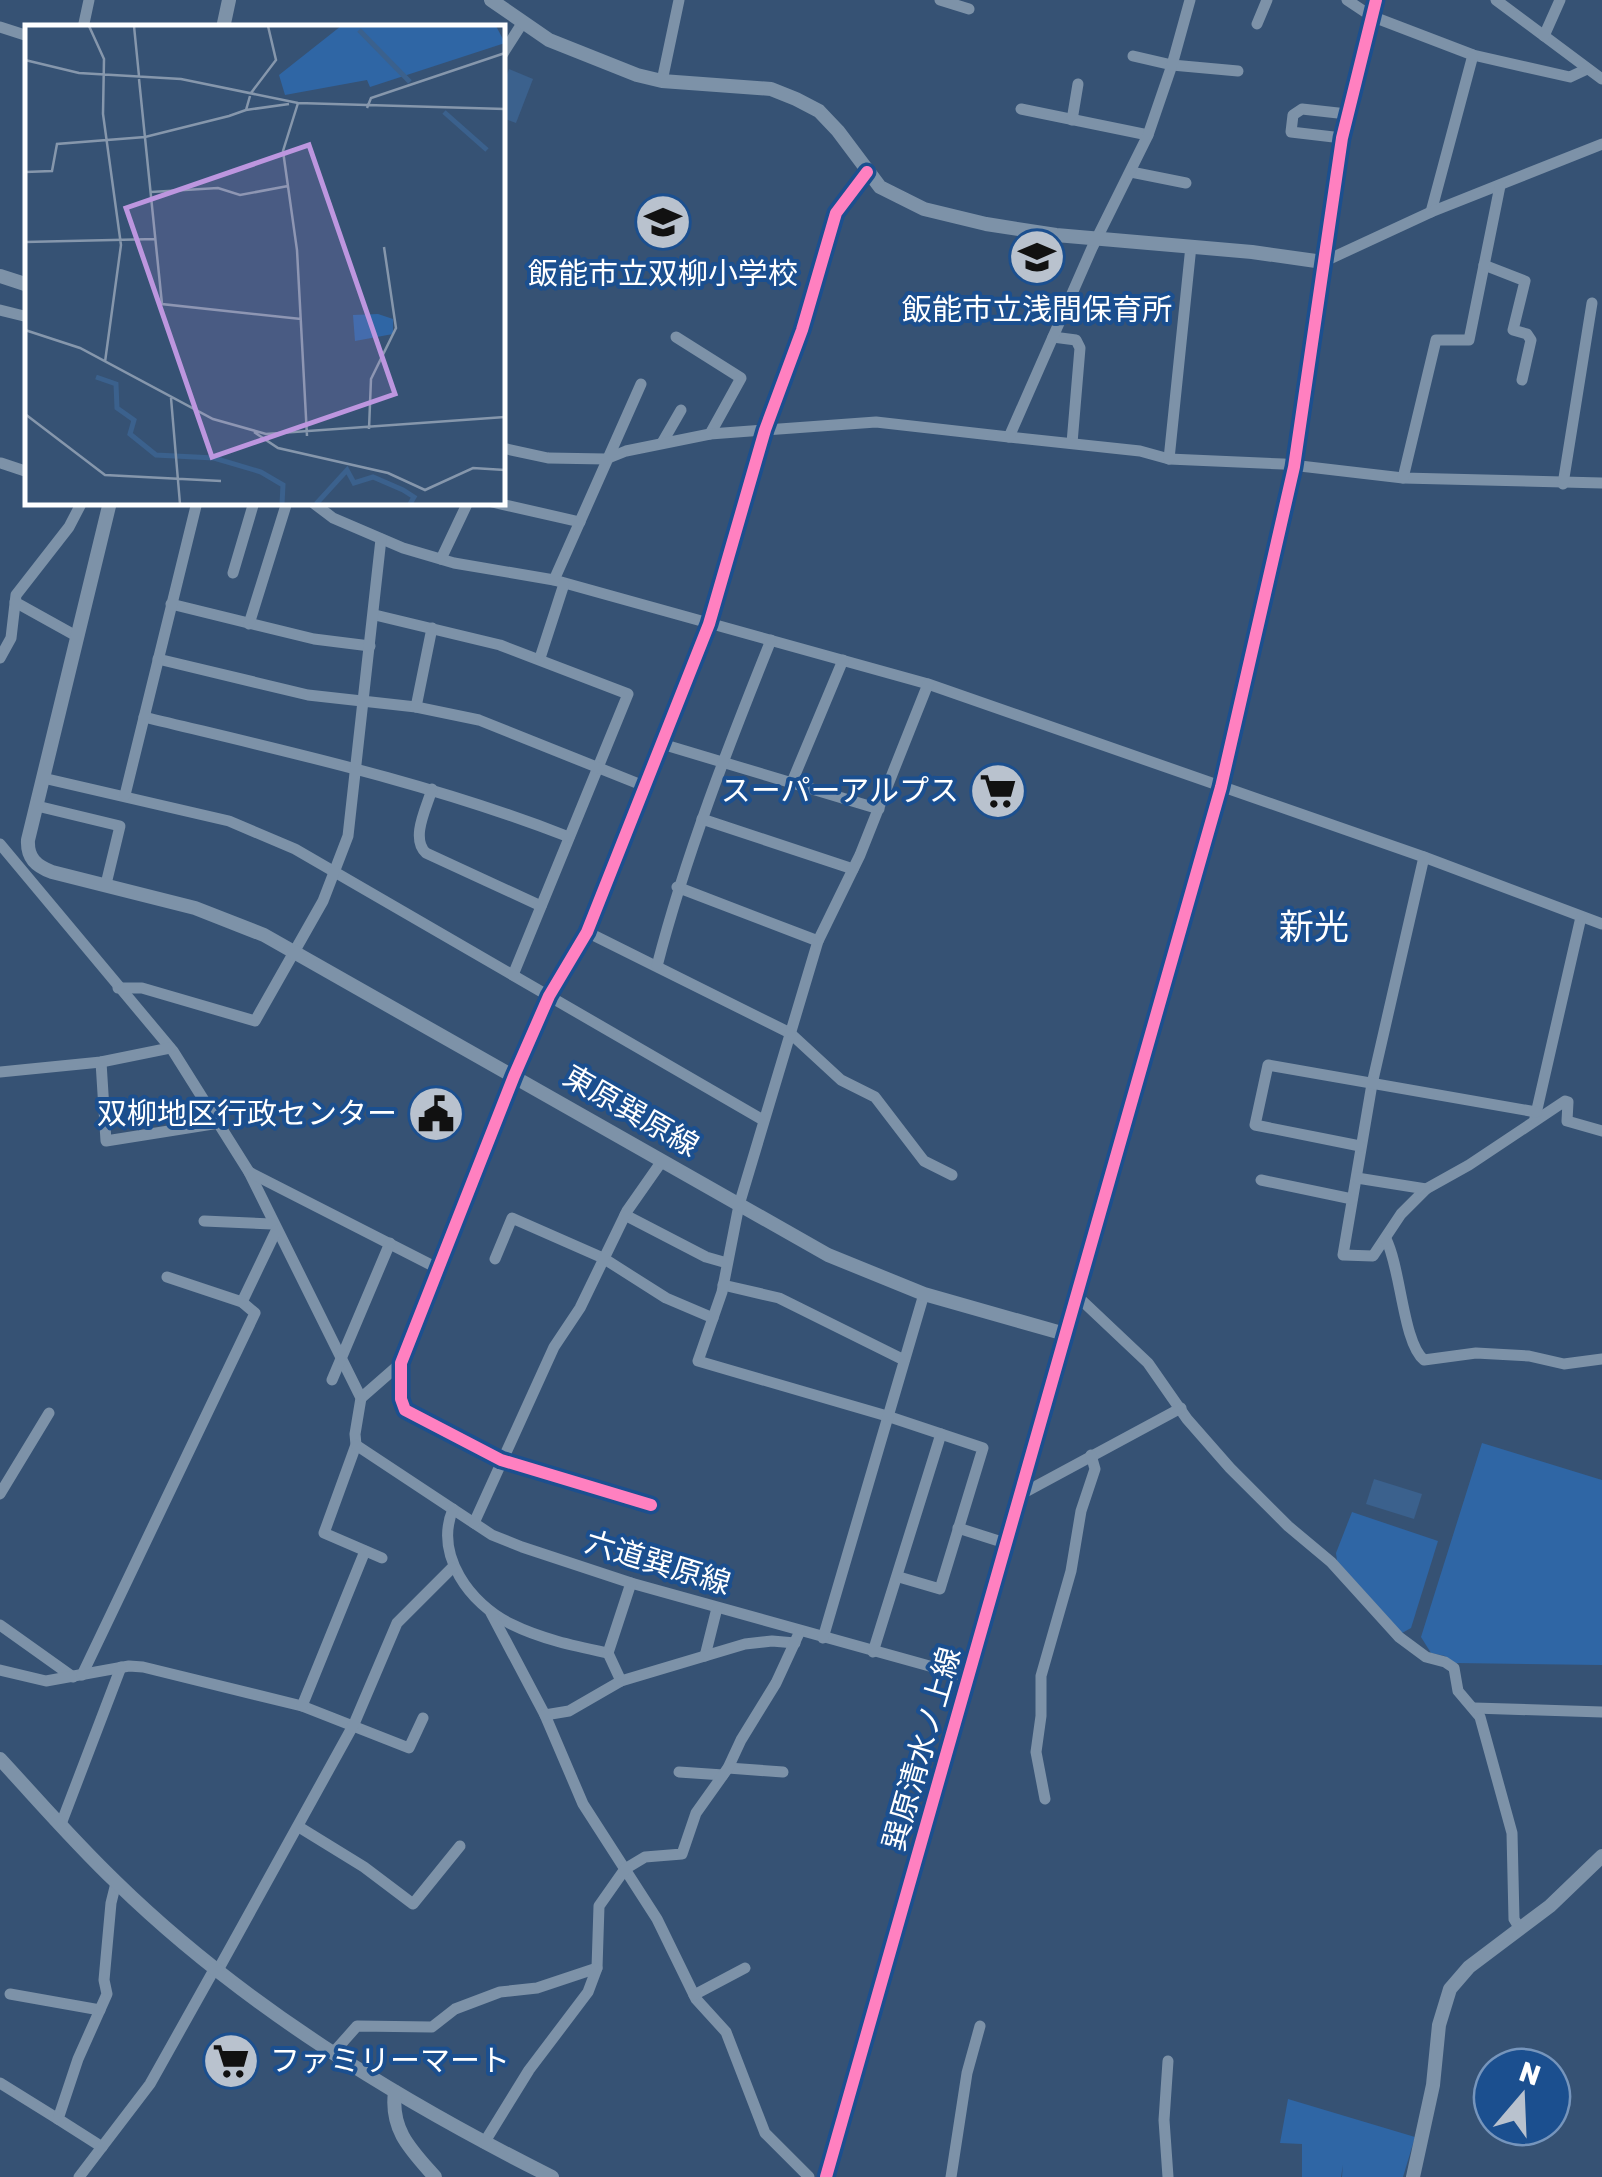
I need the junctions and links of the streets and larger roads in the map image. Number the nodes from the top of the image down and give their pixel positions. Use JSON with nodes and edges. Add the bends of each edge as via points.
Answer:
{"nodes":[{"id":1,"x":89,"y":0,"type":"edge"},
{"id":2,"x":229,"y":0,"type":"edge"},
{"id":3,"x":490,"y":0,"type":"edge"},
{"id":4,"x":679,"y":0,"type":"edge"},
{"id":5,"x":940,"y":0,"type":"edge"},
{"id":6,"x":1190,"y":0,"type":"edge"},
{"id":7,"x":1267,"y":0,"type":"edge"},
{"id":8,"x":1348,"y":0,"type":"edge"},
{"id":9,"x":1376,"y":0,"type":"edge"},
{"id":10,"x":1496,"y":0,"type":"edge"},
{"id":11,"x":1560,"y":0,"type":"edge"},
{"id":12,"x":969,"y":9,"type":"dead end"},
{"id":13,"x":1372,"y":16,"type":"junction"},
{"id":14,"x":523,"y":22,"type":"junction"},
{"id":15,"x":1256,"y":24,"type":"dead end"},
{"id":16,"x":84,"y":25,"type":"edge"},
{"id":17,"x":224,"y":25,"type":"edge"},
{"id":18,"x":0,"y":27,"type":"edge"},
{"id":19,"x":25,"y":35,"type":"edge"},
{"id":20,"x":1544,"y":36,"type":"junction"},
{"id":21,"x":505,"y":49,"type":"edge"},
{"id":22,"x":1474,"y":55,"type":"junction"},
{"id":23,"x":1133,"y":56,"type":"dead end"},
{"id":24,"x":1172,"y":65,"type":"junction"},
{"id":25,"x":1588,"y":69,"type":"junction"},
{"id":26,"x":1238,"y":71,"type":"dead end"},
{"id":27,"x":1602,"y":79,"type":"edge"},
{"id":28,"x":662,"y":81,"type":"junction"},
{"id":29,"x":1078,"y":84,"type":"dead end"},
{"id":30,"x":1022,"y":109,"type":"dead end"},
{"id":31,"x":1348,"y":114,"type":"junction"},
{"id":32,"x":1072,"y":120,"type":"junction"},
{"id":33,"x":1148,"y":134,"type":"junction"},
{"id":34,"x":1342,"y":138,"type":"junction"},
{"id":35,"x":1602,"y":144,"type":"edge"},
{"id":36,"x":867,"y":172,"type":"junction"},
{"id":37,"x":1131,"y":172,"type":"junction"},
{"id":38,"x":1186,"y":183,"type":"dead end"},
{"id":39,"x":1500,"y":186,"type":"junction"},
{"id":40,"x":1431,"y":212,"type":"junction"},
{"id":41,"x":1097,"y":239,"type":"junction"},
{"id":42,"x":1191,"y":246,"type":"junction"},
{"id":43,"x":1323,"y":262,"type":"junction"},
{"id":44,"x":1484,"y":265,"type":"junction"},
{"id":45,"x":0,"y":276,"type":"edge"},
{"id":46,"x":25,"y":284,"type":"edge"},
{"id":47,"x":1592,"y":303,"type":"dead end"},
{"id":48,"x":0,"y":310,"type":"edge"},
{"id":49,"x":25,"y":315,"type":"edge"},
{"id":50,"x":676,"y":337,"type":"dead end"},
{"id":51,"x":1054,"y":337,"type":"junction"},
{"id":52,"x":1522,"y":380,"type":"dead end"},
{"id":53,"x":641,"y":384,"type":"dead end"},
{"id":54,"x":682,"y":410,"type":"dead end"},
{"id":55,"x":765,"y":430,"type":"junction"},
{"id":56,"x":710,"y":434,"type":"junction"},
{"id":57,"x":1009,"y":436,"type":"junction"},
{"id":58,"x":1072,"y":443,"type":"junction"},
{"id":59,"x":662,"y":444,"type":"junction"},
{"id":60,"x":505,"y":449,"type":"edge"},
{"id":61,"x":606,"y":459,"type":"junction"},
{"id":62,"x":1170,"y":459,"type":"junction"},
{"id":63,"x":1294,"y":467,"type":"junction"},
{"id":64,"x":1404,"y":478,"type":"junction"},
{"id":65,"x":1563,"y":484,"type":"junction"},
{"id":66,"x":1602,"y":484,"type":"edge"},
{"id":67,"x":80,"y":505,"type":"edge"},
{"id":68,"x":109,"y":505,"type":"edge"},
{"id":69,"x":196,"y":505,"type":"edge"},
{"id":70,"x":253,"y":505,"type":"edge"},
{"id":71,"x":286,"y":505,"type":"edge"},
{"id":72,"x":316,"y":505,"type":"edge"},
{"id":73,"x":467,"y":505,"type":"edge"},
{"id":74,"x":505,"y":505,"type":"edge"},
{"id":75,"x":580,"y":522,"type":"junction"},
{"id":76,"x":382,"y":540,"type":"junction"},
{"id":77,"x":441,"y":559,"type":"junction"},
{"id":78,"x":233,"y":572,"type":"dead end"},
{"id":79,"x":559,"y":582,"type":"junction"},
{"id":80,"x":14,"y":602,"type":"junction"},
{"id":81,"x":172,"y":604,"type":"junction"},
{"id":82,"x":375,"y":615,"type":"junction"},
{"id":83,"x":249,"y":624,"type":"junction"},
{"id":84,"x":709,"y":624,"type":"junction"},
{"id":85,"x":432,"y":628,"type":"junction"},
{"id":86,"x":78,"y":636,"type":"junction"},
{"id":87,"x":771,"y":640,"type":"junction"},
{"id":88,"x":370,"y":646,"type":"junction"},
{"id":89,"x":0,"y":658,"type":"edge"},
{"id":90,"x":158,"y":658,"type":"junction"},
{"id":91,"x":540,"y":658,"type":"junction"},
{"id":92,"x":843,"y":660,"type":"junction"},
{"id":93,"x":928,"y":684,"type":"junction"},
{"id":94,"x":364,"y":701,"type":"junction"},
{"id":95,"x":416,"y":707,"type":"junction"},
{"id":96,"x":144,"y":717,"type":"junction"},
{"id":97,"x":662,"y":744,"type":"junction"},
{"id":98,"x":722,"y":763,"type":"junction"},
{"id":99,"x":598,"y":766,"type":"junction"},
{"id":100,"x":357,"y":770,"type":"junction"},
{"id":101,"x":43,"y":778,"type":"junction"},
{"id":102,"x":792,"y":782,"type":"junction"},
{"id":103,"x":644,"y":786,"type":"junction"},
{"id":104,"x":1221,"y":786,"type":"junction"},
{"id":105,"x":432,"y":789,"type":"junction"},
{"id":106,"x":125,"y":795,"type":"junction"},
{"id":107,"x":36,"y":806,"type":"junction"},
{"id":108,"x":879,"y":809,"type":"junction"},
{"id":109,"x":702,"y":818,"type":"junction"},
{"id":110,"x":569,"y":837,"type":"junction"},
{"id":111,"x":0,"y":844,"type":"edge"},
{"id":112,"x":1424,"y":856,"type":"junction"},
{"id":113,"x":853,"y":869,"type":"junction"},
{"id":114,"x":336,"y":872,"type":"junction"},
{"id":115,"x":106,"y":884,"type":"junction"},
{"id":116,"x":678,"y":888,"type":"junction"},
{"id":117,"x":542,"y":906,"type":"junction"},
{"id":118,"x":1581,"y":917,"type":"junction"},
{"id":119,"x":1602,"y":924,"type":"edge"},
{"id":120,"x":586,"y":932,"type":"junction"},
{"id":121,"x":818,"y":941,"type":"junction"},
{"id":122,"x":296,"y":950,"type":"junction"},
{"id":123,"x":657,"y":966,"type":"junction"},
{"id":124,"x":514,"y":975,"type":"junction"},
{"id":125,"x":118,"y":988,"type":"junction"},
{"id":126,"x":549,"y":996,"type":"junction"},
{"id":127,"x":790,"y":1033,"type":"junction"},
{"id":128,"x":170,"y":1048,"type":"junction"},
{"id":129,"x":100,"y":1062,"type":"junction"},
{"id":130,"x":0,"y":1072,"type":"edge"},
{"id":131,"x":514,"y":1076,"type":"junction"},
{"id":132,"x":1372,"y":1084,"type":"junction"},
{"id":133,"x":1535,"y":1115,"type":"junction"},
{"id":134,"x":763,"y":1120,"type":"junction"},
{"id":135,"x":218,"y":1123,"type":"junction"},
{"id":136,"x":1602,"y":1131,"type":"edge"},
{"id":137,"x":1360,"y":1146,"type":"junction"},
{"id":138,"x":662,"y":1161,"type":"junction"},
{"id":139,"x":249,"y":1172,"type":"junction"},
{"id":140,"x":952,"y":1175,"type":"dead end"},
{"id":141,"x":1357,"y":1178,"type":"junction"},
{"id":142,"x":1261,"y":1180,"type":"dead end"},
{"id":143,"x":1426,"y":1189,"type":"junction"},
{"id":144,"x":1352,"y":1199,"type":"junction"},
{"id":145,"x":739,"y":1206,"type":"junction"},
{"id":146,"x":625,"y":1215,"type":"junction"},
{"id":147,"x":204,"y":1221,"type":"dead end"},
{"id":148,"x":274,"y":1228,"type":"junction"},
{"id":149,"x":1386,"y":1239,"type":"junction"},
{"id":150,"x":390,"y":1243,"type":"junction"},
{"id":151,"x":603,"y":1258,"type":"junction"},
{"id":152,"x":495,"y":1259,"type":"dead end"},
{"id":153,"x":727,"y":1263,"type":"junction"},
{"id":154,"x":439,"y":1269,"type":"junction"},
{"id":155,"x":167,"y":1277,"type":"dead end"},
{"id":156,"x":723,"y":1286,"type":"junction"},
{"id":157,"x":924,"y":1294,"type":"junction"},
{"id":158,"x":1076,"y":1295,"type":"junction"},
{"id":159,"x":242,"y":1302,"type":"junction"},
{"id":160,"x":713,"y":1318,"type":"junction"},
{"id":161,"x":1064,"y":1334,"type":"junction"},
{"id":162,"x":341,"y":1359,"type":"junction"},
{"id":163,"x":1602,"y":1359,"type":"edge"},
{"id":164,"x":904,"y":1360,"type":"junction"},
{"id":165,"x":402,"y":1363,"type":"junction"},
{"id":166,"x":332,"y":1380,"type":"dead end"},
{"id":167,"x":361,"y":1398,"type":"junction"},
{"id":168,"x":1181,"y":1408,"type":"junction"},
{"id":169,"x":49,"y":1414,"type":"dead end"},
{"id":170,"x":888,"y":1416,"type":"junction"},
{"id":171,"x":941,"y":1434,"type":"junction"},
{"id":172,"x":356,"y":1446,"type":"junction"},
{"id":173,"x":1091,"y":1456,"type":"junction"},
{"id":174,"x":501,"y":1460,"type":"junction"},
{"id":175,"x":0,"y":1494,"type":"edge"},
{"id":176,"x":1018,"y":1496,"type":"junction"},
{"id":177,"x":651,"y":1505,"type":"dead end"},
{"id":178,"x":453,"y":1510,"type":"junction"},
{"id":179,"x":474,"y":1523,"type":"junction"},
{"id":180,"x":958,"y":1528,"type":"junction"},
{"id":181,"x":1006,"y":1543,"type":"junction"},
{"id":182,"x":365,"y":1551,"type":"junction"},
{"id":183,"x":382,"y":1558,"type":"dead end"},
{"id":184,"x":452,"y":1568,"type":"junction"},
{"id":185,"x":899,"y":1576,"type":"junction"},
{"id":186,"x":631,"y":1584,"type":"junction"},
{"id":187,"x":717,"y":1608,"type":"junction"},
{"id":188,"x":491,"y":1613,"type":"junction"},
{"id":189,"x":0,"y":1626,"type":"edge"},
{"id":190,"x":797,"y":1637,"type":"junction"},
{"id":191,"x":823,"y":1638,"type":"junction"},
{"id":192,"x":873,"y":1652,"type":"junction"},
{"id":193,"x":608,"y":1653,"type":"junction"},
{"id":194,"x":705,"y":1656,"type":"junction"},
{"id":195,"x":121,"y":1667,"type":"junction"},
{"id":196,"x":0,"y":1670,"type":"edge"},
{"id":197,"x":78,"y":1676,"type":"junction"},
{"id":198,"x":969,"y":1678,"type":"junction"},
{"id":199,"x":621,"y":1681,"type":"junction"},
{"id":200,"x":302,"y":1706,"type":"junction"},
{"id":201,"x":1474,"y":1708,"type":"junction"},
{"id":202,"x":1602,"y":1712,"type":"edge"},
{"id":203,"x":545,"y":1714,"type":"junction"},
{"id":204,"x":423,"y":1718,"type":"dead end"},
{"id":205,"x":354,"y":1724,"type":"junction"},
{"id":206,"x":0,"y":1759,"type":"edge"},
{"id":207,"x":726,"y":1771,"type":"junction"},
{"id":208,"x":679,"y":1772,"type":"dead end"},
{"id":209,"x":783,"y":1772,"type":"dead end"},
{"id":210,"x":1045,"y":1800,"type":"dead end"},
{"id":211,"x":61,"y":1824,"type":"junction"},
{"id":212,"x":298,"y":1828,"type":"junction"},
{"id":213,"x":460,"y":1846,"type":"dead end"},
{"id":214,"x":1602,"y":1856,"type":"edge"},
{"id":215,"x":625,"y":1869,"type":"junction"},
{"id":216,"x":116,"y":1883,"type":"junction"},
{"id":217,"x":1520,"y":1930,"type":"junction"},
{"id":218,"x":597,"y":1968,"type":"junction"},
{"id":219,"x":745,"y":1968,"type":"dead end"},
{"id":220,"x":217,"y":1969,"type":"junction"},
{"id":221,"x":10,"y":1994,"type":"dead end"},
{"id":222,"x":694,"y":1995,"type":"junction"},
{"id":223,"x":100,"y":2010,"type":"junction"},
{"id":224,"x":980,"y":2026,"type":"dead end"},
{"id":225,"x":333,"y":2053,"type":"junction"},
{"id":226,"x":1168,"y":2060,"type":"dead end"},
{"id":227,"x":0,"y":2083,"type":"edge"},
{"id":228,"x":396,"y":2092,"type":"junction"},
{"id":229,"x":58,"y":2119,"type":"junction"},
{"id":230,"x":484,"y":2143,"type":"junction"},
{"id":231,"x":102,"y":2147,"type":"junction"},
{"id":232,"x":80,"y":2177,"type":"edge"},
{"id":233,"x":435,"y":2177,"type":"edge"},
{"id":234,"x":552,"y":2177,"type":"edge"},
{"id":235,"x":809,"y":2177,"type":"edge"},
{"id":236,"x":826,"y":2177,"type":"edge"},
{"id":237,"x":951,"y":2177,"type":"edge"},
{"id":238,"x":1168,"y":2177,"type":"edge"},
{"id":239,"x":1413,"y":2177,"type":"edge"}],
"edges":[{"from":1,"to":16,"type":"street"},
{"from":2,"to":17,"type":"street"},
{"from":3,"to":14,"type":"street"},
{"from":4,"to":28,"type":"street"},
{"from":5,"to":12,"type":"street"},
{"from":6,"to":24,"type":"street"},
{"from":7,"to":15,"type":"street"},
{"from":8,"to":13,"type":"street"},
{"from":9,"to":13,"type":"street","name":"巽原清水ノ上線"},
{"from":10,"to":20,"type":"street"},
{"from":11,"to":20,"type":"street"},
{"from":13,"to":22,"type":"street"},
{"from":13,"to":31,"type":"street","name":"巽原清水ノ上線"},
{"from":14,"to":21,"type":"street"},
{"from":14,"to":28,"type":"street","via":[[589,58]]},
{"from":18,"to":19,"type":"street"},
{"from":20,"to":25,"type":"street"},
{"from":22,"to":25,"type":"street","via":[[1570,77]]},
{"from":22,"to":40,"type":"street"},
{"from":23,"to":24,"type":"street"},
{"from":24,"to":26,"type":"street"},
{"from":24,"to":33,"type":"street"},
{"from":25,"to":27,"type":"street"},
{"from":28,"to":36,"type":"street","via":[[771,89],[796,99],[838,130]]},
{"from":29,"to":32,"type":"street"},
{"from":30,"to":32,"type":"street"},
{"from":31,"to":34,"type":"street","name":"巽原清水ノ上線"},
{"from":31,"to":34,"type":"street","via":[[1302,109],[1293,115],[1291,132]]},
{"from":32,"to":33,"type":"street"},
{"from":33,"to":37,"type":"street"},
{"from":34,"to":43,"type":"street","name":"巽原清水ノ上線"},
{"from":35,"to":39,"type":"street"},
{"from":36,"to":41,"type":"street","via":[[889,192],[924,208]]},
{"from":36,"to":55,"type":"street","via":[[836,214]]},
{"from":37,"to":38,"type":"street"},
{"from":37,"to":41,"type":"street"},
{"from":39,"to":40,"type":"street"},
{"from":39,"to":44,"type":"street"},
{"from":40,"to":43,"type":"street"},
{"from":41,"to":42,"type":"street"},
{"from":41,"to":51,"type":"street"},
{"from":42,"to":43,"type":"street"},
{"from":42,"to":62,"type":"street"},
{"from":43,"to":63,"type":"street","name":"巽原清水ノ上線"},
{"from":44,"to":52,"type":"street","via":[[1526,281],[1513,330],[1530,340]]},
{"from":44,"to":64,"type":"street","via":[[1469,340],[1436,340]]},
{"from":45,"to":46,"type":"street"},
{"from":47,"to":65,"type":"street"},
{"from":48,"to":49,"type":"street"},
{"from":50,"to":56,"type":"street","via":[[740,378]]},
{"from":51,"to":57,"type":"street"},
{"from":51,"to":58,"type":"street","via":[[1076,340],[1080,348]]},
{"from":53,"to":61,"type":"street"},
{"from":54,"to":59,"type":"street"},
{"from":55,"to":56,"type":"street"},
{"from":55,"to":57,"type":"street","via":[[876,422]]},
{"from":55,"to":84,"type":"street"},
{"from":56,"to":59,"type":"street"},
{"from":57,"to":58,"type":"street"},
{"from":58,"to":62,"type":"street"},
{"from":59,"to":61,"type":"street"},
{"from":60,"to":61,"type":"street"},
{"from":61,"to":75,"type":"street"},
{"from":62,"to":63,"type":"street"},
{"from":63,"to":64,"type":"street"},
{"from":63,"to":104,"type":"street","name":"巽原清水ノ上線"},
{"from":64,"to":65,"type":"street"},
{"from":65,"to":66,"type":"street"},
{"from":67,"to":80,"type":"street"},
{"from":68,"to":86,"type":"street"},
{"from":69,"to":81,"type":"street"},
{"from":70,"to":78,"type":"street"},
{"from":71,"to":83,"type":"street"},
{"from":72,"to":76,"type":"street"},
{"from":73,"to":77,"type":"street"},
{"from":74,"to":75,"type":"street"},
{"from":75,"to":79,"type":"street"},
{"from":76,"to":77,"type":"street"},
{"from":76,"to":82,"type":"street"},
{"from":77,"to":79,"type":"street"},
{"from":79,"to":84,"type":"street"},
{"from":79,"to":91,"type":"street"},
{"from":80,"to":86,"type":"street"},
{"from":80,"to":89,"type":"street","via":[[11,638]]},
{"from":81,"to":83,"type":"street"},
{"from":81,"to":90,"type":"street"},
{"from":82,"to":85,"type":"street"},
{"from":82,"to":88,"type":"street"},
{"from":83,"to":88,"type":"street"},
{"from":84,"to":87,"type":"street"},
{"from":84,"to":97,"type":"street"},
{"from":85,"to":91,"type":"street"},
{"from":85,"to":95,"type":"street"},
{"from":86,"to":101,"type":"street"},
{"from":87,"to":92,"type":"street"},
{"from":87,"to":98,"type":"street"},
{"from":88,"to":94,"type":"street"},
{"from":90,"to":94,"type":"street","via":[[308,695]]},
{"from":90,"to":96,"type":"street"},
{"from":91,"to":99,"type":"street","via":[[628,694]]},
{"from":92,"to":93,"type":"street"},
{"from":92,"to":102,"type":"street"},
{"from":93,"to":104,"type":"street"},
{"from":93,"to":108,"type":"street"},
{"from":94,"to":95,"type":"street"},
{"from":94,"to":100,"type":"street"},
{"from":95,"to":99,"type":"street","via":[[496,725]]},
{"from":96,"to":100,"type":"street"},
{"from":96,"to":106,"type":"street"},
{"from":97,"to":98,"type":"street"},
{"from":97,"to":103,"type":"street"},
{"from":98,"to":102,"type":"street"},
{"from":98,"to":109,"type":"street"},
{"from":99,"to":103,"type":"street"},
{"from":99,"to":110,"type":"street"},
{"from":100,"to":105,"type":"street"},
{"from":100,"to":114,"type":"street"},
{"from":101,"to":106,"type":"street"},
{"from":101,"to":107,"type":"street"},
{"from":102,"to":108,"type":"street"},
{"from":103,"to":120,"type":"street"},
{"from":104,"to":112,"type":"street"},
{"from":104,"to":158,"type":"street","name":"巽原清水ノ上線"},
{"from":105,"to":110,"type":"street"},
{"from":105,"to":117,"type":"street","via":[[419,846]]},
{"from":106,"to":114,"type":"street","via":[[229,821]]},
{"from":107,"to":115,"type":"street","name":"東原巽原線","via":[[31,860]]},
{"from":107,"to":115,"type":"street","via":[[120,826]]},
{"from":108,"to":113,"type":"street"},
{"from":109,"to":113,"type":"street"},
{"from":109,"to":116,"type":"street"},
{"from":110,"to":117,"type":"street"},
{"from":111,"to":125,"type":"street"},
{"from":112,"to":118,"type":"street"},
{"from":112,"to":132,"type":"street"},
{"from":113,"to":121,"type":"street"},
{"from":114,"to":122,"type":"street"},
{"from":114,"to":124,"type":"street"},
{"from":115,"to":122,"type":"street","name":"東原巽原線","via":[[229,919]]},
{"from":116,"to":121,"type":"street"},
{"from":116,"to":123,"type":"street"},
{"from":117,"to":124,"type":"street"},
{"from":118,"to":119,"type":"street"},
{"from":118,"to":133,"type":"street"},
{"from":120,"to":123,"type":"street"},
{"from":120,"to":126,"type":"street"},
{"from":121,"to":127,"type":"street"},
{"from":122,"to":125,"type":"street","via":[[255,1021],[142,988]]},
{"from":122,"to":131,"type":"street","name":"東原巽原線"},
{"from":123,"to":127,"type":"street"},
{"from":124,"to":126,"type":"street"},
{"from":125,"to":128,"type":"street"},
{"from":126,"to":131,"type":"street"},
{"from":126,"to":134,"type":"street"},
{"from":127,"to":134,"type":"street"},
{"from":127,"to":140,"type":"street","via":[[841,1080],[875,1097],[924,1160]]},
{"from":128,"to":129,"type":"street"},
{"from":128,"to":135,"type":"street"},
{"from":129,"to":130,"type":"street"},
{"from":129,"to":135,"type":"street","via":[[106,1141]]},
{"from":131,"to":138,"type":"street","name":"東原巽原線"},
{"from":131,"to":154,"type":"street"},
{"from":132,"to":133,"type":"street"},
{"from":132,"to":137,"type":"street"},
{"from":132,"to":137,"type":"street","via":[[1268,1065],[1255,1125]]},
{"from":133,"to":136,"type":"street","via":[[1564,1101],[1567,1121]]},
{"from":133,"to":143,"type":"street"},
{"from":134,"to":145,"type":"street"},
{"from":135,"to":139,"type":"street"},
{"from":137,"to":141,"type":"street"},
{"from":138,"to":145,"type":"street","name":"東原巽原線"},
{"from":138,"to":146,"type":"street"},
{"from":139,"to":148,"type":"street"},
{"from":139,"to":150,"type":"street"},
{"from":141,"to":143,"type":"street"},
{"from":141,"to":144,"type":"street"},
{"from":142,"to":144,"type":"street"},
{"from":143,"to":149,"type":"street"},
{"from":144,"to":149,"type":"street","via":[[1342,1255],[1374,1256]]},
{"from":145,"to":153,"type":"street"},
{"from":145,"to":157,"type":"street","name":"東原巽原線","via":[[828,1255]]},
{"from":146,"to":151,"type":"street"},
{"from":146,"to":153,"type":"street"},
{"from":147,"to":148,"type":"street"},
{"from":148,"to":159,"type":"street"},
{"from":148,"to":162,"type":"street"},
{"from":149,"to":163,"type":"street","via":[[1409,1330],[1424,1360],[1476,1353],[1564,1364]]},
{"from":150,"to":154,"type":"street"},
{"from":150,"to":162,"type":"street"},
{"from":151,"to":152,"type":"street","via":[[512,1218]]},
{"from":151,"to":160,"type":"street"},
{"from":151,"to":174,"type":"street"},
{"from":153,"to":156,"type":"street"},
{"from":154,"to":165,"type":"street"},
{"from":155,"to":159,"type":"street"},
{"from":156,"to":160,"type":"street"},
{"from":156,"to":164,"type":"street","via":[[779,1298]]},
{"from":157,"to":161,"type":"street","name":"東原巽原線"},
{"from":157,"to":164,"type":"street"},
{"from":158,"to":161,"type":"street","name":"巽原清水ノ上線"},
{"from":158,"to":168,"type":"street","via":[[1148,1363]]},
{"from":159,"to":197,"type":"street","via":[[255,1314]]},
{"from":160,"to":170,"type":"street","via":[[698,1362]]},
{"from":161,"to":176,"type":"street","name":"巽原清水ノ上線"},
{"from":162,"to":166,"type":"street"},
{"from":162,"to":167,"type":"street"},
{"from":164,"to":170,"type":"street"},
{"from":165,"to":167,"type":"street"},
{"from":165,"to":174,"type":"street","via":[[405,1410]]},
{"from":167,"to":172,"type":"street"},
{"from":168,"to":173,"type":"street"},
{"from":168,"to":201,"type":"street","via":[[1230,1468],[1399,1637],[1426,1658],[1454,1668],[1458,1691]]},
{"from":169,"to":175,"type":"street"},
{"from":170,"to":171,"type":"street"},
{"from":170,"to":191,"type":"street"},
{"from":171,"to":180,"type":"street","via":[[982,1448]]},
{"from":171,"to":185,"type":"street"},
{"from":172,"to":178,"type":"street","name":"六道巽原線"},
{"from":172,"to":182,"type":"street","via":[[324,1533]]},
{"from":173,"to":176,"type":"street"},
{"from":173,"to":210,"type":"street","via":[[1095,1468],[1041,1676],[1036,1752]]},
{"from":174,"to":177,"type":"street"},
{"from":174,"to":179,"type":"street"},
{"from":176,"to":181,"type":"street","name":"巽原清水ノ上線"},
{"from":178,"to":179,"type":"street","name":"六道巽原線"},
{"from":178,"to":184,"type":"street"},
{"from":179,"to":186,"type":"street","name":"六道巽原線"},
{"from":180,"to":181,"type":"street"},
{"from":180,"to":185,"type":"street","via":[[940,1589]]},
{"from":181,"to":198,"type":"street","name":"巽原清水ノ上線"},
{"from":182,"to":183,"type":"street"},
{"from":182,"to":200,"type":"street"},
{"from":184,"to":188,"type":"street"},
{"from":184,"to":205,"type":"street","via":[[397,1623]]},
{"from":185,"to":192,"type":"street"},
{"from":186,"to":187,"type":"street","name":"六道巽原線"},
{"from":186,"to":193,"type":"street"},
{"from":187,"to":190,"type":"street","name":"六道巽原線"},
{"from":187,"to":194,"type":"street"},
{"from":188,"to":193,"type":"street","via":[[544,1637]]},
{"from":188,"to":203,"type":"street"},
{"from":189,"to":197,"type":"street"},
{"from":190,"to":191,"type":"street","name":"六道巽原線"},
{"from":190,"to":194,"type":"street"},
{"from":190,"to":207,"type":"street"},
{"from":191,"to":192,"type":"street","name":"六道巽原線"},
{"from":192,"to":198,"type":"street","name":"六道巽原線"},
{"from":193,"to":199,"type":"street"},
{"from":194,"to":199,"type":"street"},
{"from":195,"to":197,"type":"street"},
{"from":195,"to":200,"type":"street"},
{"from":195,"to":211,"type":"street"},
{"from":196,"to":197,"type":"street","via":[[40,1680]]},
{"from":198,"to":236,"type":"street","name":"巽原清水ノ上線"},
{"from":199,"to":203,"type":"street","via":[[569,1711]]},
{"from":200,"to":205,"type":"street"},
{"from":201,"to":202,"type":"street"},
{"from":201,"to":217,"type":"street","via":[[1512,1833],[1514,1919]]},
{"from":203,"to":215,"type":"street","via":[[583,1804]]},
{"from":204,"to":205,"type":"street","via":[[409,1748]]},
{"from":205,"to":212,"type":"street"},
{"from":206,"to":211,"type":"street"},
{"from":207,"to":208,"type":"street"},
{"from":207,"to":209,"type":"street"},
{"from":207,"to":215,"type":"street","via":[[696,1813],[682,1854],[645,1857]]},
{"from":211,"to":216,"type":"street"},
{"from":212,"to":213,"type":"street","via":[[413,1904]]},
{"from":212,"to":220,"type":"street"},
{"from":214,"to":217,"type":"street"},
{"from":215,"to":218,"type":"street","via":[[599,1906]]},
{"from":215,"to":222,"type":"street"},
{"from":216,"to":220,"type":"street"},
{"from":216,"to":223,"type":"street"},
{"from":217,"to":239,"type":"street","via":[[1450,1989]]},
{"from":218,"to":225,"type":"street","via":[[537,1988],[500,1992],[456,2009],[432,2027],[357,2026]]},
{"from":218,"to":230,"type":"street","via":[[574,2014]]},
{"from":219,"to":222,"type":"street"},
{"from":220,"to":225,"type":"street"},
{"from":220,"to":231,"type":"street","via":[[150,2084]]},
{"from":221,"to":223,"type":"street"},
{"from":222,"to":235,"type":"street","via":[[726,2032],[765,2134]]},
{"from":223,"to":229,"type":"street"},
{"from":224,"to":237,"type":"street"},
{"from":225,"to":228,"type":"street"},
{"from":226,"to":238,"type":"street"},
{"from":227,"to":229,"type":"street"},
{"from":228,"to":230,"type":"street"},
{"from":228,"to":233,"type":"street","via":[[401,2137]]},
{"from":229,"to":231,"type":"street"},
{"from":230,"to":234,"type":"street"},
{"from":231,"to":232,"type":"street"}]}
